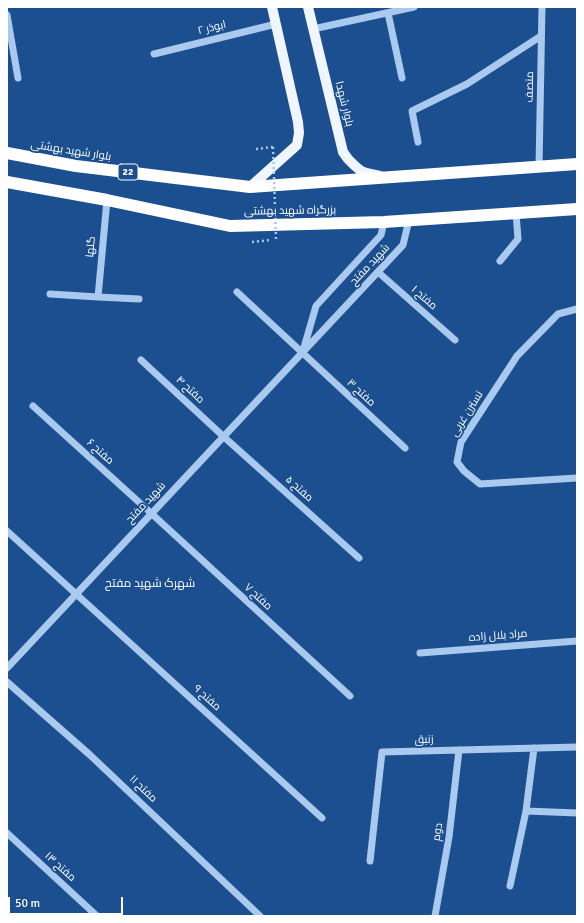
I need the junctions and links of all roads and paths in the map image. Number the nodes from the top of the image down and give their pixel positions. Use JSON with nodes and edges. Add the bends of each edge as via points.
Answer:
{"nodes":[{"id":1,"x":272,"y":7,"type":"edge"},
{"id":2,"x":308,"y":7,"type":"edge"},
{"id":3,"x":414,"y":7,"type":"edge"},
{"id":4,"x":542,"y":7,"type":"edge"},
{"id":5,"x":388,"y":13,"type":"junction"},
{"id":6,"x":7,"y":19,"type":"edge"},
{"id":7,"x":276,"y":24,"type":"junction"},
{"id":8,"x":312,"y":29,"type":"junction"},
{"id":9,"x":541,"y":36,"type":"junction"},
{"id":10,"x":154,"y":54,"type":"dead end"},
{"id":11,"x":18,"y":78,"type":"dead end"},
{"id":12,"x":402,"y":78,"type":"dead end"},
{"id":13,"x":418,"y":142,"type":"dead end"},
{"id":14,"x":256,"y":149,"type":"dead end"},
{"id":15,"x":7,"y":153,"type":"edge"},
{"id":16,"x":577,"y":164,"type":"edge"},
{"id":17,"x":539,"y":167,"type":"junction"},
{"id":18,"x":390,"y":177,"type":"junction"},
{"id":19,"x":7,"y":182,"type":"edge"},
{"id":20,"x":250,"y":187,"type":"junction"},
{"id":21,"x":107,"y":200,"type":"junction"},
{"id":22,"x":577,"y":209,"type":"edge"},
{"id":23,"x":516,"y":213,"type":"junction"},
{"id":24,"x":409,"y":220,"type":"junction"},
{"id":25,"x":384,"y":222,"type":"junction"},
{"id":26,"x":252,"y":242,"type":"dead end"},
{"id":27,"x":500,"y":261,"type":"dead end"},
{"id":28,"x":378,"y":272,"type":"junction"},
{"id":29,"x":238,"y":292,"type":"dead end"},
{"id":30,"x":50,"y":294,"type":"dead end"},
{"id":31,"x":98,"y":297,"type":"junction"},
{"id":32,"x":139,"y":299,"type":"dead end"},
{"id":33,"x":576,"y":309,"type":"edge"},
{"id":34,"x":455,"y":340,"type":"dead end"},
{"id":35,"x":302,"y":353,"type":"junction"},
{"id":36,"x":141,"y":360,"type":"dead end"},
{"id":37,"x":33,"y":406,"type":"dead end"},
{"id":38,"x":224,"y":437,"type":"junction"},
{"id":39,"x":404,"y":448,"type":"dead end"},
{"id":40,"x":577,"y":478,"type":"edge"},
{"id":41,"x":152,"y":514,"type":"junction"},
{"id":42,"x":7,"y":531,"type":"edge"},
{"id":43,"x":359,"y":558,"type":"dead end"},
{"id":44,"x":76,"y":594,"type":"junction"},
{"id":45,"x":577,"y":641,"type":"edge"},
{"id":46,"x":420,"y":653,"type":"dead end"},
{"id":47,"x":7,"y":668,"type":"edge"},
{"id":48,"x":7,"y":682,"type":"edge"},
{"id":49,"x":350,"y":696,"type":"dead end"},
{"id":50,"x":577,"y":747,"type":"edge"},
{"id":51,"x":534,"y":748,"type":"junction"},
{"id":52,"x":459,"y":750,"type":"junction"},
{"id":53,"x":526,"y":811,"type":"junction"},
{"id":54,"x":577,"y":813,"type":"edge"},
{"id":55,"x":322,"y":818,"type":"dead end"},
{"id":56,"x":7,"y":834,"type":"edge"},
{"id":57,"x":370,"y":861,"type":"dead end"},
{"id":58,"x":510,"y":886,"type":"dead end"},
{"id":59,"x":97,"y":916,"type":"edge"},
{"id":60,"x":260,"y":916,"type":"edge"},
{"id":61,"x":435,"y":916,"type":"edge"}],
"edges":[{"from":1,"to":7,"type":"main road"},
{"from":2,"to":8,"type":"main road","name":"بلوار شهدا"},
{"from":3,"to":5,"type":"street"},
{"from":4,"to":9,"type":"street","name":"منصف"},
{"from":5,"to":8,"type":"street"},
{"from":5,"to":12,"type":"street"},
{"from":6,"to":11,"type":"street"},
{"from":7,"to":10,"type":"street","name":"ابوذر ۲"},
{"from":7,"to":20,"type":"main road","via":[[299,133],[297,145]]},
{"from":8,"to":18,"type":"main road","name":"بلوار شهدا","via":[[343,152],[361,171]]},
{"from":9,"to":13,"type":"street","via":[[467,84],[412,111]]},
{"from":9,"to":17,"type":"street","name":"منصف"},
{"from":14,"to":26,"type":"path","bridge":true,"via":[[273,147],[276,240]]},
{"from":15,"to":20,"type":"highway","name":"بلوار شهید بهشتی","number":"22","via":[[76,166]]},
{"from":16,"to":17,"type":"highway"},
{"from":17,"to":18,"type":"highway"},
{"from":18,"to":20,"type":"highway"},
{"from":19,"to":21,"type":"highway","name":"بزرگراه شهید بهشتی"},
{"from":21,"to":25,"type":"highway","name":"بزرگراه شهید بهشتی","via":[[230,226]]},
{"from":21,"to":31,"type":"street","name":"گلها"},
{"from":22,"to":23,"type":"highway","name":"بزرگراه شهید بهشتی"},
{"from":23,"to":24,"type":"highway","name":"بزرگراه شهید بهشتی"},
{"from":23,"to":27,"type":"street","via":[[518,239]]},
{"from":24,"to":25,"type":"highway","name":"بزرگراه شهید بهشتی"},
{"from":24,"to":28,"type":"street","name":"شهید مفتح","via":[[403,245]]},
{"from":25,"to":35,"type":"street","name":"شهید مفتح","via":[[382,235],[316,306]]},
{"from":28,"to":34,"type":"street","name":"مفتح ۱"},
{"from":28,"to":35,"type":"street","name":"شهید مفتح"},
{"from":29,"to":35,"type":"street","name":"مفتح ۳"},
{"from":30,"to":31,"type":"street"},
{"from":31,"to":32,"type":"street"},
{"from":33,"to":40,"type":"street","name":"نسترن غربی","via":[[558,314],[517,356],[461,442],[457,462],[480,484]]},
{"from":35,"to":38,"type":"street","name":"شهید مفتح"},
{"from":35,"to":39,"type":"street","name":"مفتح ۳"},
{"from":36,"to":38,"type":"street","name":"مفتح ۴"},
{"from":37,"to":41,"type":"street","name":"مفتح ۶"},
{"from":38,"to":41,"type":"street","name":"شهید مفتح"},
{"from":38,"to":43,"type":"street","name":"مفتح ۵"},
{"from":41,"to":44,"type":"street","name":"شهید مفتح"},
{"from":41,"to":49,"type":"street","name":"مفتح ۷"},
{"from":42,"to":44,"type":"street","name":"مفتح ۹"},
{"from":44,"to":47,"type":"street","name":"شهید مفتح"},
{"from":44,"to":55,"type":"street","name":"مفتح ۹"},
{"from":45,"to":46,"type":"street","name":"مراد بلال زاده"},
{"from":48,"to":60,"type":"street","name":"مفتح ۱۱","via":[[90,755]]},
{"from":50,"to":51,"type":"street","name":"زنبق"},
{"from":51,"to":52,"type":"street","name":"زنبق"},
{"from":51,"to":53,"type":"street"},
{"from":52,"to":57,"type":"street","name":"زنبق","via":[[382,752]]},
{"from":52,"to":61,"type":"street","name":"دوم","via":[[449,837]]},
{"from":53,"to":54,"type":"street"},
{"from":53,"to":58,"type":"street"},
{"from":56,"to":59,"type":"street","name":"مفتح ۱۳"}]}
